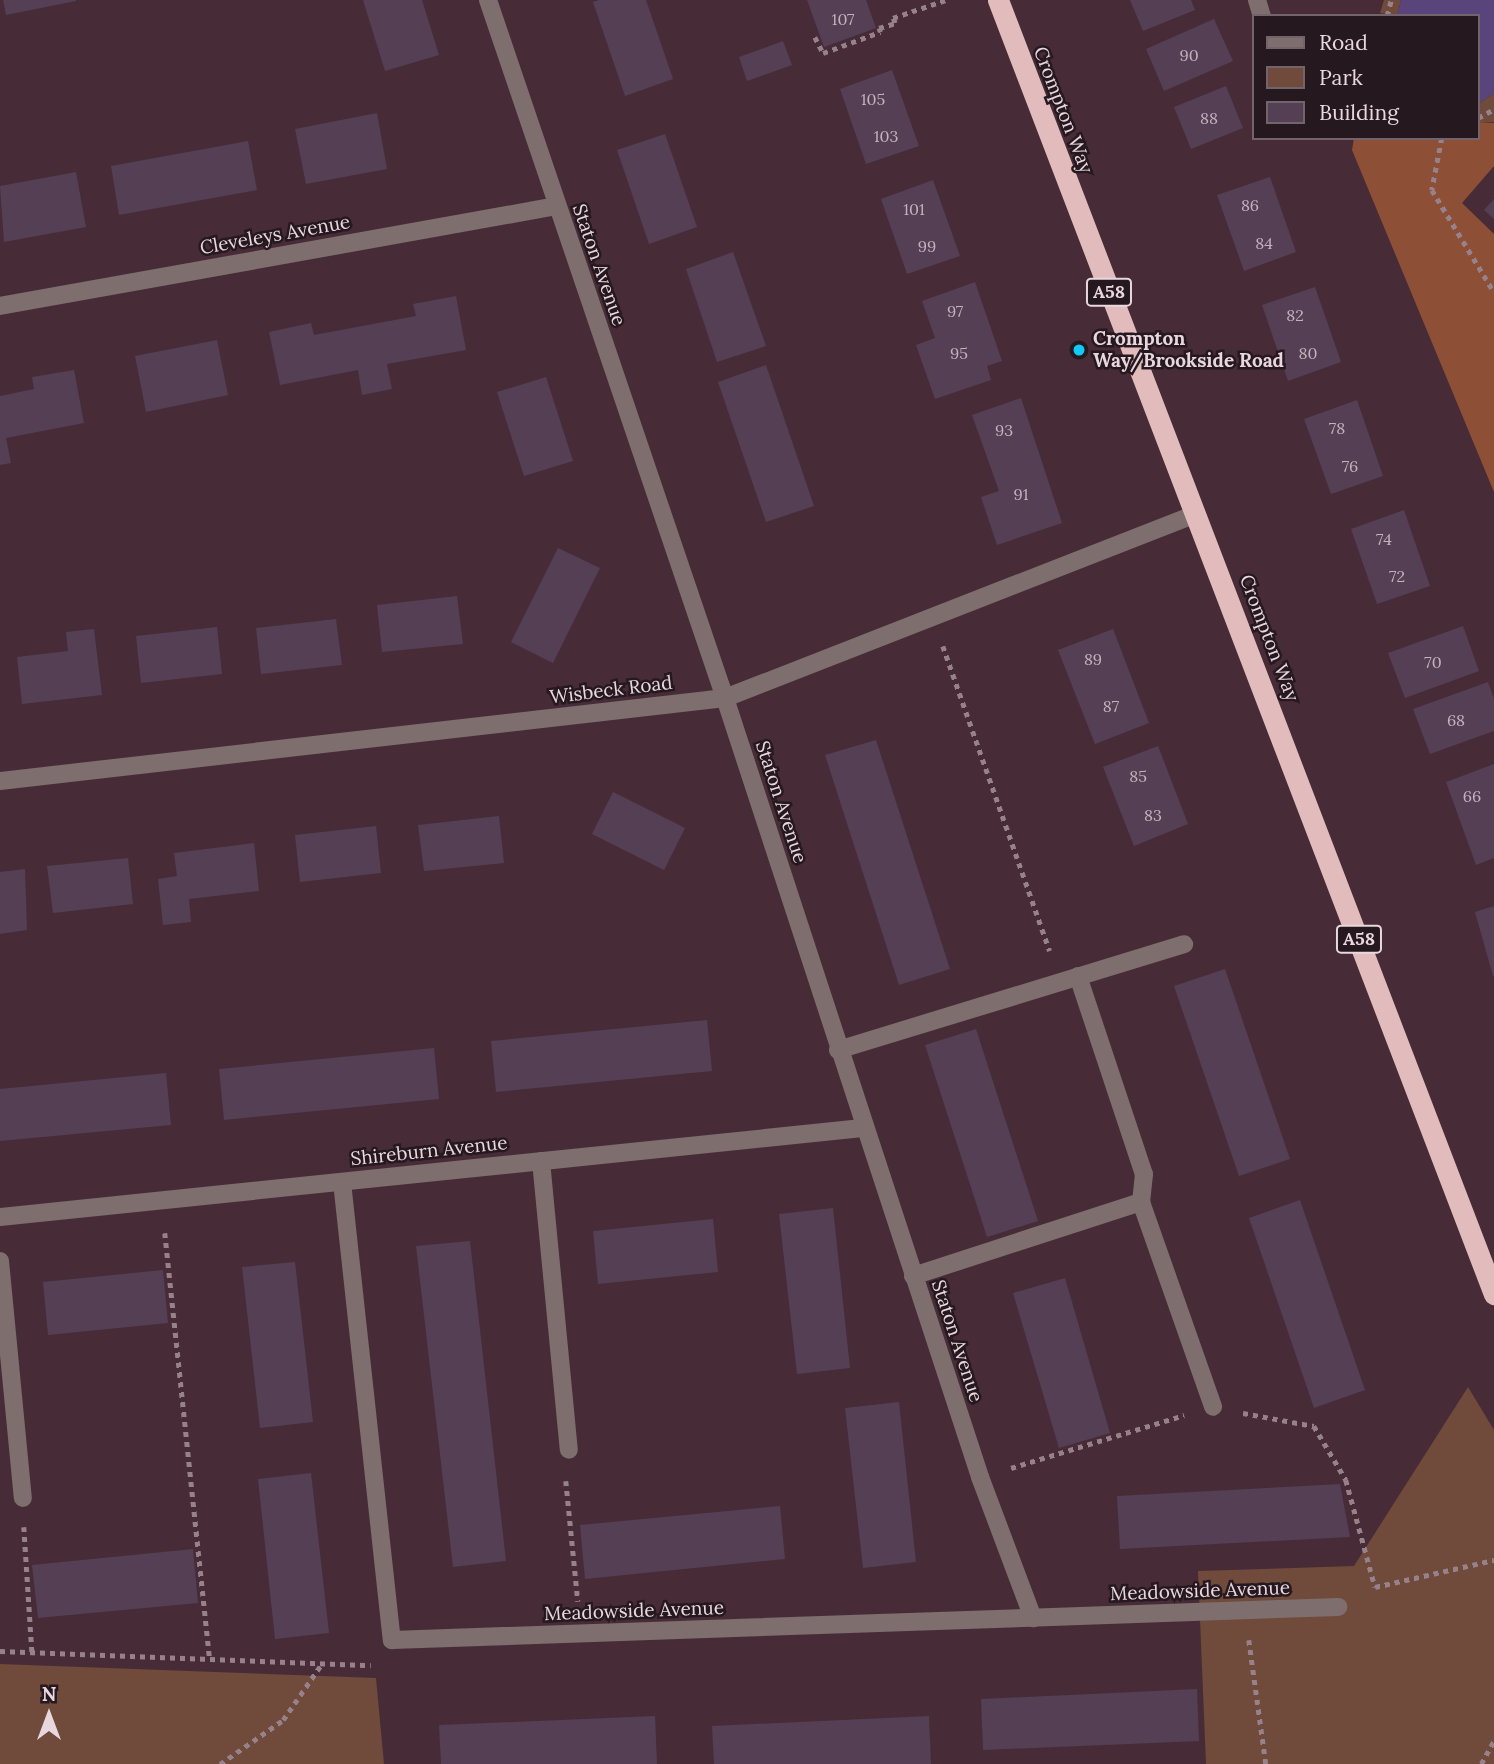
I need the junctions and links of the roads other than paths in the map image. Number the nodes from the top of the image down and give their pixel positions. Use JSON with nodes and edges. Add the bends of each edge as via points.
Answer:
{"nodes":[{"id":1,"x":488,"y":0,"type":"edge"},
{"id":2,"x":998,"y":0,"type":"edge"},
{"id":3,"x":557,"y":206,"type":"junction"},
{"id":4,"x":0,"y":306,"type":"edge"},
{"id":5,"x":1196,"y":514,"type":"junction"},
{"id":6,"x":725,"y":698,"type":"junction"},
{"id":7,"x":0,"y":781,"type":"edge"},
{"id":8,"x":1184,"y":944,"type":"dead end"},
{"id":9,"x":1069,"y":979,"type":"junction"},
{"id":10,"x":838,"y":1050,"type":"junction"},
{"id":11,"x":862,"y":1128,"type":"junction"},
{"id":12,"x":541,"y":1161,"type":"junction"},
{"id":13,"x":342,"y":1182,"type":"junction"},
{"id":14,"x":1141,"y":1202,"type":"junction"},
{"id":15,"x":0,"y":1217,"type":"edge"},
{"id":16,"x":0,"y":1261,"type":"edge"},
{"id":17,"x":913,"y":1276,"type":"junction"},
{"id":18,"x":1494,"y":1294,"type":"edge"},
{"id":19,"x":1213,"y":1407,"type":"road end"},
{"id":20,"x":569,"y":1450,"type":"road end"},
{"id":21,"x":23,"y":1498,"type":"road end"},
{"id":22,"x":1338,"y":1607,"type":"dead end"},
{"id":23,"x":1034,"y":1618,"type":"junction"}],
"edges":[{"from":1,"to":3,"type":"street","name":"Staton Avenue"},
{"from":2,"to":5,"type":"highway","name":"Crompton Way","number":"A58"},
{"from":3,"to":4,"type":"street","name":"Cleveleys Avenue"},
{"from":3,"to":6,"type":"street","name":"Staton Avenue"},
{"from":5,"to":6,"type":"street","name":"Wisbeck Road"},
{"from":5,"to":18,"type":"highway","name":"Crompton Way","number":"A58"},
{"from":6,"to":7,"type":"street","name":"Wisbeck Road"},
{"from":6,"to":10,"type":"street","name":"Staton Avenue"},
{"from":8,"to":9,"type":"street"},
{"from":9,"to":10,"type":"street"},
{"from":9,"to":14,"type":"street","via":[[1144,1174]]},
{"from":10,"to":11,"type":"street","name":"Staton Avenue"},
{"from":11,"to":12,"type":"street","name":"Shireburn Avenue"},
{"from":11,"to":17,"type":"street","name":"Staton Avenue"},
{"from":12,"to":13,"type":"street","name":"Shireburn Avenue"},
{"from":12,"to":20,"type":"street"},
{"from":13,"to":15,"type":"street","name":"Shireburn Avenue"},
{"from":13,"to":23,"type":"street","name":"Meadowside Avenue","via":[[392,1640]]},
{"from":14,"to":17,"type":"street"},
{"from":14,"to":19,"type":"street"},
{"from":16,"to":21,"type":"street"},
{"from":17,"to":23,"type":"street","name":"Staton Avenue","via":[[980,1477]]},
{"from":22,"to":23,"type":"street","name":"Meadowside Avenue"}]}
